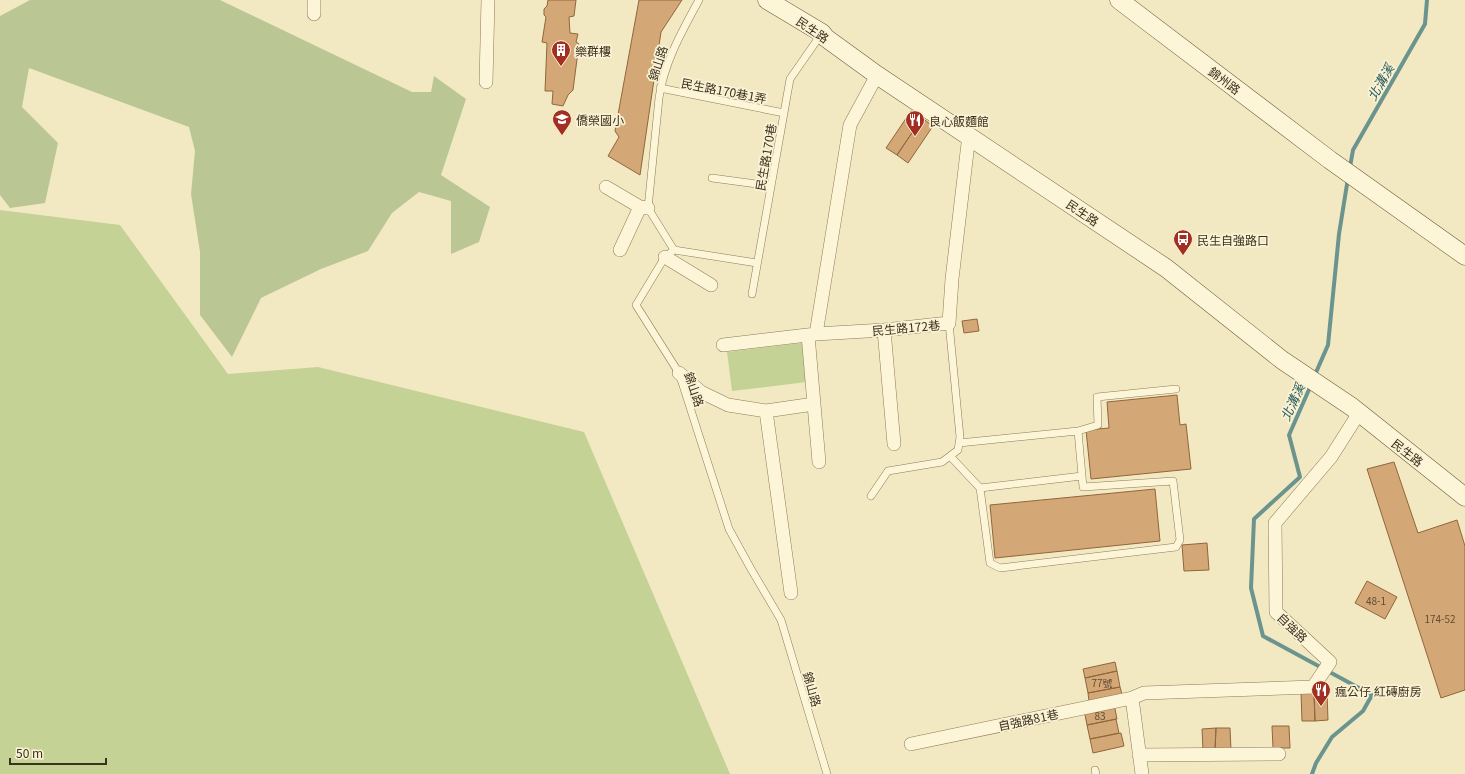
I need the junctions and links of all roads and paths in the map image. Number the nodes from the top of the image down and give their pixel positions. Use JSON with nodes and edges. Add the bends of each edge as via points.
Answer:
{"nodes":[{"id":1,"x":314,"y":0,"type":"edge"},
{"id":2,"x":488,"y":0,"type":"edge"},
{"id":3,"x":699,"y":0,"type":"edge"},
{"id":4,"x":767,"y":0,"type":"edge"},
{"id":5,"x":1119,"y":0,"type":"edge"},
{"id":6,"x":314,"y":14,"type":"dead end"},
{"id":7,"x":822,"y":33,"type":"junction"},
{"id":8,"x":877,"y":75,"type":"junction"},
{"id":9,"x":486,"y":82,"type":"dead end"},
{"id":10,"x":660,"y":88,"type":"junction"},
{"id":11,"x":784,"y":113,"type":"junction"},
{"id":12,"x":969,"y":135,"type":"junction"},
{"id":13,"x":712,"y":178,"type":"dead end"},
{"id":14,"x":771,"y":186,"type":"junction"},
{"id":15,"x":606,"y":187,"type":"dead end"},
{"id":16,"x":644,"y":208,"type":"junction"},
{"id":17,"x":620,"y":250,"type":"dead end"},
{"id":18,"x":670,"y":253,"type":"junction"},
{"id":19,"x":1465,"y":256,"type":"edge"},
{"id":20,"x":757,"y":263,"type":"junction"},
{"id":21,"x":711,"y":285,"type":"dead end"},
{"id":22,"x":752,"y":294,"type":"dead end"},
{"id":23,"x":949,"y":323,"type":"junction"},
{"id":24,"x":884,"y":330,"type":"junction"},
{"id":25,"x":812,"y":335,"type":"junction"},
{"id":26,"x":723,"y":345,"type":"dead end"},
{"id":27,"x":679,"y":373,"type":"junction"},
{"id":28,"x":1176,"y":389,"type":"dead end"},
{"id":29,"x":814,"y":404,"type":"junction"},
{"id":30,"x":1355,"y":410,"type":"junction"},
{"id":31,"x":766,"y":411,"type":"junction"},
{"id":32,"x":1078,"y":430,"type":"junction"},
{"id":33,"x":959,"y":443,"type":"junction"},
{"id":34,"x":894,"y":444,"type":"dead end"},
{"id":35,"x":950,"y":456,"type":"junction"},
{"id":36,"x":819,"y":462,"type":"dead end"},
{"id":37,"x":1082,"y":476,"type":"junction"},
{"id":38,"x":980,"y":488,"type":"junction"},
{"id":39,"x":871,"y":496,"type":"dead end"},
{"id":40,"x":1465,"y":497,"type":"edge"},
{"id":41,"x":791,"y":593,"type":"dead end"},
{"id":42,"x":1144,"y":693,"type":"joint"},
{"id":43,"x":1132,"y":698,"type":"junction"},
{"id":44,"x":911,"y":744,"type":"dead end"},
{"id":45,"x":1279,"y":754,"type":"dead end"},
{"id":46,"x":1139,"y":755,"type":"junction"},
{"id":47,"x":827,"y":774,"type":"edge"},
{"id":48,"x":1142,"y":774,"type":"edge"}],
"edges":[{"from":1,"to":6,"type":"street"},
{"from":2,"to":9,"type":"street"},
{"from":3,"to":10,"type":"lane","name":"錦山路","via":[[675,44]]},
{"from":4,"to":7,"type":"street","name":"民生路"},
{"from":5,"to":19,"type":"street","name":"錦州路","via":[[1358,181]]},
{"from":7,"to":8,"type":"street","name":"民生路"},
{"from":7,"to":11,"type":"lane","name":"民生路170巷","via":[[790,79]]},
{"from":8,"to":12,"type":"street","name":"民生路"},
{"from":8,"to":25,"type":"street","via":[[850,125]]},
{"from":10,"to":11,"type":"lane","name":"民生路170巷1弄"},
{"from":10,"to":16,"type":"lane","name":"錦山路"},
{"from":11,"to":14,"type":"lane","name":"民生路170巷"},
{"from":12,"to":23,"type":"street","name":"民生路172巷"},
{"from":12,"to":30,"type":"street","name":"民生路","via":[[1166,268],[1282,360]]},
{"from":13,"to":14,"type":"lane"},
{"from":14,"to":20,"type":"lane","name":"民生路170巷"},
{"from":15,"to":16,"type":"street"},
{"from":16,"to":17,"type":"street"},
{"from":16,"to":18,"type":"lane"},
{"from":18,"to":20,"type":"lane"},
{"from":18,"to":21,"type":"street"},
{"from":18,"to":27,"type":"lane","name":"錦山路","via":[[636,305]]},
{"from":20,"to":22,"type":"lane","name":"民生路170巷"},
{"from":23,"to":24,"type":"street","name":"民生路172巷"},
{"from":23,"to":33,"type":"lane"},
{"from":24,"to":25,"type":"street","name":"民生路172巷"},
{"from":24,"to":34,"type":"street"},
{"from":25,"to":26,"type":"street","name":"民生路172巷"},
{"from":25,"to":29,"type":"street"},
{"from":27,"to":31,"type":"street","via":[[700,392],[728,405]]},
{"from":27,"to":47,"type":"lane","name":"錦山路","via":[[729,529],[781,620]]},
{"from":28,"to":32,"type":"lane","via":[[1097,397],[1098,425]]},
{"from":29,"to":31,"type":"street"},
{"from":29,"to":36,"type":"street"},
{"from":30,"to":40,"type":"street","name":"民生路"},
{"from":30,"to":42,"type":"street","name":"自強路","via":[[1331,457],[1275,523],[1276,612],[1330,662],[1313,687]]},
{"from":31,"to":41,"type":"street"},
{"from":32,"to":33,"type":"lane"},
{"from":32,"to":37,"type":"lane"},
{"from":33,"to":35,"type":"lane","via":[[958,450]]},
{"from":35,"to":38,"type":"lane"},
{"from":35,"to":39,"type":"lane","via":[[942,462],[888,471]]},
{"from":37,"to":38,"type":"lane"},
{"from":37,"to":38,"type":"lane","via":[[1083,487],[1173,481],[1180,540],[1176,547],[1000,568],[990,563]]},
{"from":42,"to":43,"type":"street","name":"自強路81巷"},
{"from":43,"to":44,"type":"street","name":"自強路81巷"},
{"from":43,"to":46,"type":"street"},
{"from":45,"to":46,"type":"street"},
{"from":46,"to":48,"type":"street"}]}
